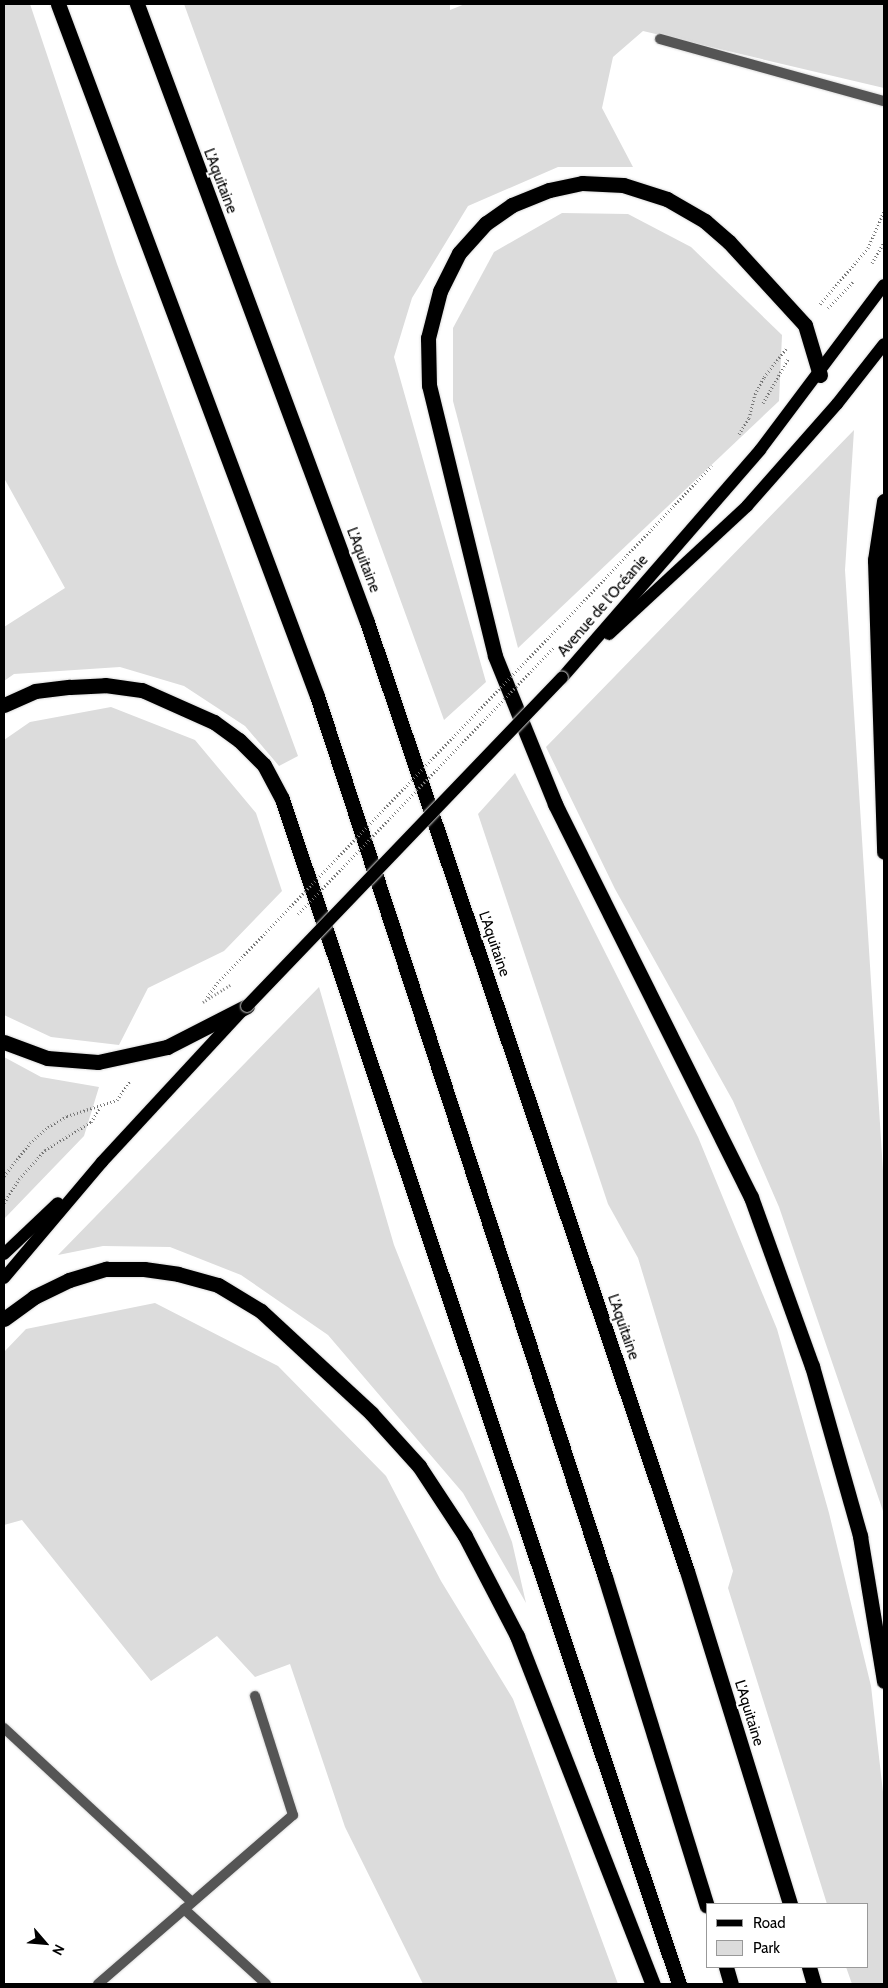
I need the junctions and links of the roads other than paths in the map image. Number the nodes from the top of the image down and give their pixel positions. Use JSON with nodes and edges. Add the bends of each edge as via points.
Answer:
{"nodes":[{"id":1,"x":58,"y":4,"type":"edge"},
{"id":2,"x":137,"y":4,"type":"edge"},
{"id":3,"x":660,"y":39,"type":"dead end"},
{"id":4,"x":884,"y":101,"type":"edge"},
{"id":5,"x":884,"y":285,"type":"edge"},
{"id":6,"x":884,"y":344,"type":"edge"},
{"id":7,"x":820,"y":375,"type":"junction"},
{"id":8,"x":884,"y":501,"type":"edge"},
{"id":9,"x":562,"y":678,"type":"junction"},
{"id":10,"x":4,"y":705,"type":"edge"},
{"id":11,"x":884,"y":852,"type":"edge"},
{"id":12,"x":247,"y":1006,"type":"junction"},
{"id":13,"x":4,"y":1042,"type":"edge"},
{"id":14,"x":102,"y":1162,"type":"junction"},
{"id":15,"x":4,"y":1254,"type":"edge"},
{"id":16,"x":4,"y":1278,"type":"edge"},
{"id":17,"x":4,"y":1319,"type":"edge"},
{"id":18,"x":884,"y":1681,"type":"edge"},
{"id":19,"x":255,"y":1696,"type":"dead end"},
{"id":20,"x":4,"y":1728,"type":"edge"},
{"id":21,"x":706,"y":1903,"type":"edge"},
{"id":22,"x":790,"y":1903,"type":"edge"},
{"id":23,"x":188,"y":1905,"type":"junction"},
{"id":24,"x":726,"y":1968,"type":"edge"},
{"id":25,"x":809,"y":1968,"type":"edge"},
{"id":26,"x":98,"y":1984,"type":"edge"},
{"id":27,"x":266,"y":1984,"type":"edge"},
{"id":28,"x":653,"y":1984,"type":"edge"},
{"id":29,"x":679,"y":1984,"type":"edge"},
{"id":30,"x":731,"y":1984,"type":"edge"},
{"id":31,"x":814,"y":1984,"type":"edge"}],
"edges":[{"from":1,"to":21,"type":"highway","via":[[317,696],[605,1577]]},
{"from":2,"to":22,"type":"highway","name":"L'Aquitaine","via":[[367,622],[684,1562]]},
{"from":3,"to":4,"type":"lane"},
{"from":5,"to":7,"type":"main road","name":"Avenue de l'Océanie"},
{"from":6,"to":9,"type":"main road","name":"Avenue de l'Océanie","via":[[837,404],[747,506]]},
{"from":7,"to":9,"type":"main road","name":"Avenue de l'Océanie","via":[[760,450]]},
{"from":7,"to":18,"type":"highway","via":[[805,324],[735,248],[705,221],[667,199],[623,185],[582,183],[549,190],[512,205],[486,223],[459,253],[440,291],[428,338],[429,385],[434,412],[495,656],[555,804],[751,1197],[812,1366],[860,1536]]},
{"from":8,"to":11,"type":"highway","via":[[875,560]]},
{"from":9,"to":12,"type":"main road","bridge":true},
{"from":10,"to":29,"type":"highway","via":[[35,692],[70,687],[105,685],[142,690],[214,722],[239,740],[264,765],[288,818]]},
{"from":12,"to":13,"type":"highway","via":[[167,1047],[98,1062],[47,1058]]},
{"from":12,"to":14,"type":"main road"},
{"from":14,"to":15,"type":"main road"},
{"from":14,"to":16,"type":"main road"},
{"from":17,"to":28,"type":"highway","via":[[34,1297],[69,1280],[106,1269],[144,1269],[218,1284],[261,1311],[371,1413],[419,1466],[465,1536],[517,1636]]},
{"from":19,"to":23,"type":"lane","via":[[293,1815]]},
{"from":20,"to":23,"type":"lane"},
{"from":23,"to":26,"type":"lane"},
{"from":23,"to":27,"type":"lane"},
{"from":24,"to":30,"type":"highway"},
{"from":25,"to":31,"type":"highway"}]}
